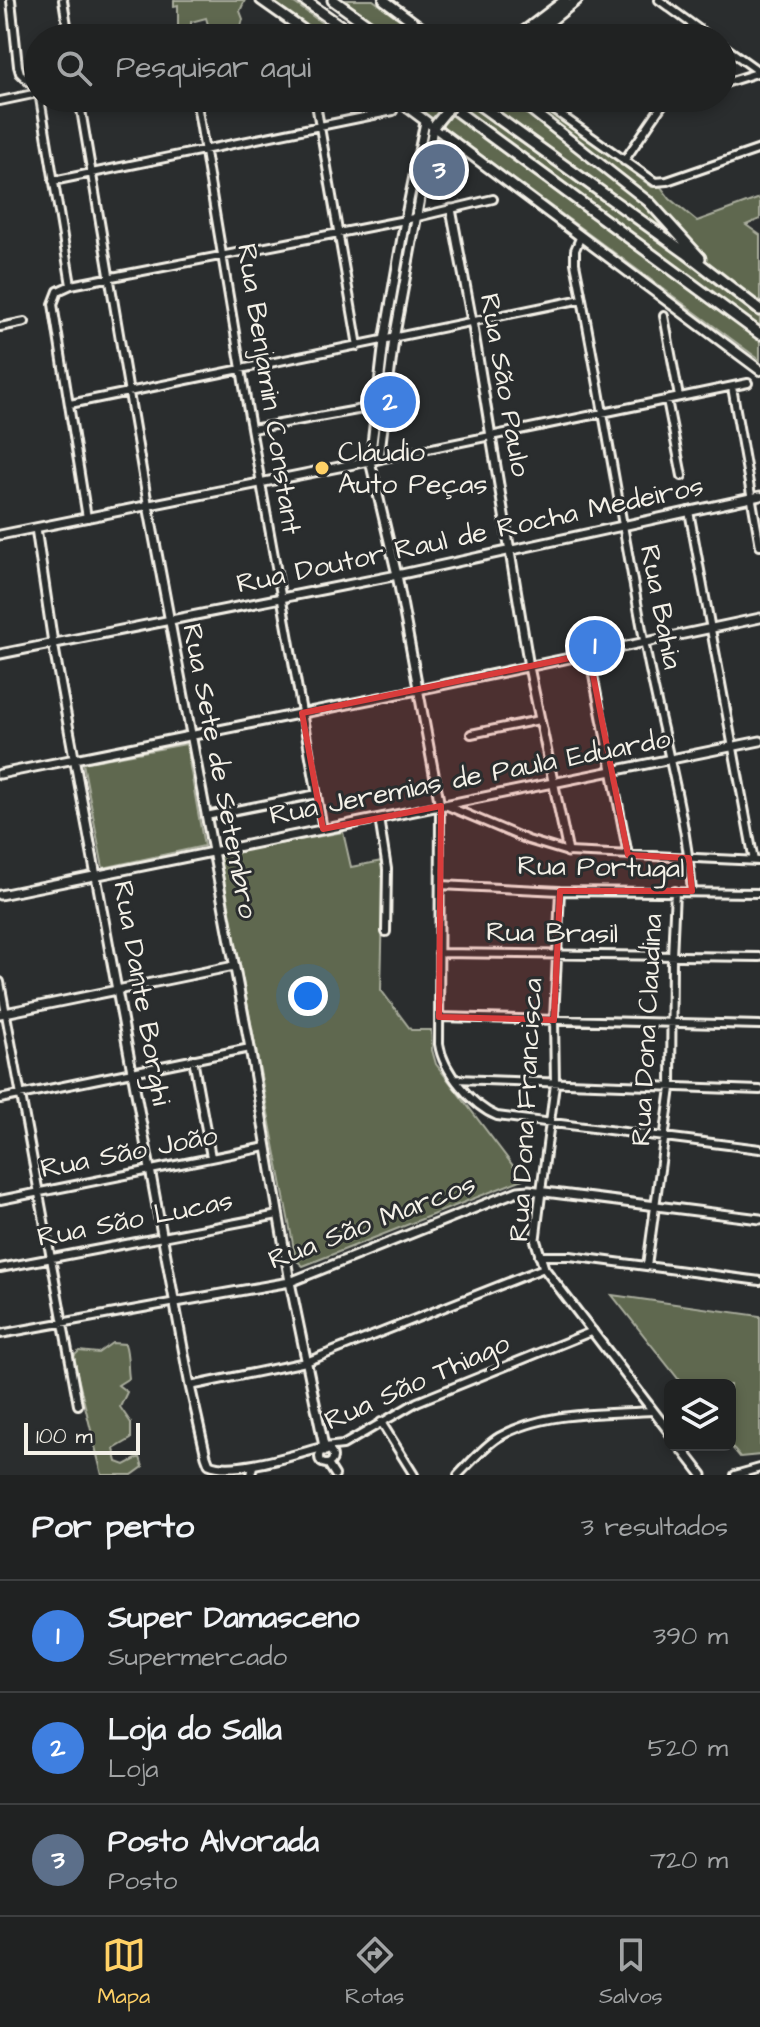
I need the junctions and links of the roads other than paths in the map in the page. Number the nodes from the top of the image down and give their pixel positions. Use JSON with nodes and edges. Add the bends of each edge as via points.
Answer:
{"nodes":[{"id":1,"x":11,"y":0,"type":"edge"},
{"id":2,"x":63,"y":0,"type":"edge"},
{"id":3,"x":261,"y":0,"type":"edge"},
{"id":4,"x":304,"y":0,"type":"edge"},
{"id":5,"x":333,"y":0,"type":"edge"},
{"id":6,"x":384,"y":0,"type":"edge"},
{"id":7,"x":659,"y":0,"type":"edge"},
{"id":8,"x":570,"y":1,"type":"edge"},
{"id":9,"x":67,"y":24,"type":"edge"},
{"id":10,"x":295,"y":24,"type":"edge"},
{"id":11,"x":337,"y":24,"type":"edge"},
{"id":12,"x":366,"y":24,"type":"edge"},
{"id":13,"x":416,"y":24,"type":"edge"},
{"id":14,"x":540,"y":24,"type":"edge"},
{"id":15,"x":691,"y":24,"type":"edge"},
{"id":16,"x":736,"y":55,"type":"edge"},
{"id":17,"x":760,"y":72,"type":"edge"},
{"id":18,"x":24,"y":77,"type":"edge"},
{"id":19,"x":736,"y":80,"type":"edge"},
{"id":20,"x":24,"y":97,"type":"edge"},
{"id":21,"x":0,"y":101,"type":"edge"},
{"id":22,"x":42,"y":112,"type":"edge"},
{"id":23,"x":81,"y":112,"type":"edge"},
{"id":24,"x":199,"y":112,"type":"edge"},
{"id":25,"x":318,"y":112,"type":"edge"},
{"id":26,"x":388,"y":112,"type":"edge"},
{"id":27,"x":411,"y":112,"type":"edge"},
{"id":28,"x":446,"y":112,"type":"edge"},
{"id":29,"x":458,"y":112,"type":"edge"},
{"id":30,"x":489,"y":112,"type":"edge"},
{"id":31,"x":535,"y":112,"type":"edge"},
{"id":32,"x":556,"y":112,"type":"edge"},
{"id":33,"x":657,"y":112,"type":"edge"},
{"id":34,"x":320,"y":126,"type":"junction"},
{"id":35,"x":431,"y":130,"type":"junction"},
{"id":36,"x":760,"y":149,"type":"edge"},
{"id":37,"x":206,"y":151,"type":"junction"},
{"id":38,"x":624,"y":161,"type":"junction"},
{"id":39,"x":92,"y":173,"type":"junction"},
{"id":40,"x":53,"y":181,"type":"junction"},
{"id":41,"x":493,"y":199,"type":"dead end"},
{"id":42,"x":650,"y":203,"type":"joint"},
{"id":43,"x":451,"y":209,"type":"junction"},
{"id":44,"x":415,"y":217,"type":"junction"},
{"id":45,"x":405,"y":220,"type":"junction"},
{"id":46,"x":339,"y":232,"type":"junction"},
{"id":47,"x":580,"y":238,"type":"junction"},
{"id":48,"x":224,"y":254,"type":"junction"},
{"id":49,"x":713,"y":273,"type":"junction"},
{"id":50,"x":111,"y":277,"type":"junction"},
{"id":51,"x":71,"y":285,"type":"junction"},
{"id":52,"x":582,"y":299,"type":"junction"},
{"id":53,"x":760,"y":310,"type":"edge"},
{"id":54,"x":664,"y":316,"type":"dead end"},
{"id":55,"x":472,"y":321,"type":"junction"},
{"id":56,"x":25,"y":322,"type":"dead end"},
{"id":57,"x":0,"y":327,"type":"edge"},
{"id":58,"x":760,"y":334,"type":"edge"},
{"id":59,"x":394,"y":339,"type":"junction"},
{"id":60,"x":384,"y":341,"type":"junction"},
{"id":61,"x":358,"y":346,"type":"junction"},
{"id":62,"x":242,"y":370,"type":"junction"},
{"id":63,"x":760,"y":370,"type":"edge"},
{"id":64,"x":748,"y":383,"type":"dead end"},
{"id":65,"x":732,"y":387,"type":"junction"},
{"id":66,"x":130,"y":392,"type":"junction"},
{"id":67,"x":679,"y":397,"type":"junction"},
{"id":68,"x":667,"y":400,"type":"junction"},
{"id":69,"x":70,"y":404,"type":"junction"},
{"id":70,"x":385,"y":405,"type":"junction"},
{"id":71,"x":375,"y":406,"type":"junction"},
{"id":72,"x":603,"y":413,"type":"junction"},
{"id":73,"x":252,"y":429,"type":"junction"},
{"id":74,"x":491,"y":435,"type":"junction"},
{"id":75,"x":374,"y":460,"type":"junction"},
{"id":76,"x":682,"y":476,"type":"dead end"},
{"id":77,"x":262,"y":483,"type":"junction"},
{"id":78,"x":756,"y":497,"type":"edge"},
{"id":79,"x":148,"y":505,"type":"junction"},
{"id":80,"x":689,"y":511,"type":"junction"},
{"id":81,"x":87,"y":518,"type":"junction"},
{"id":82,"x":624,"y":525,"type":"junction"},
{"id":83,"x":36,"y":528,"type":"junction"},
{"id":84,"x":0,"y":535,"type":"edge"},
{"id":85,"x":760,"y":546,"type":"edge"},
{"id":86,"x":510,"y":550,"type":"junction"},
{"id":87,"x":397,"y":575,"type":"junction"},
{"id":88,"x":281,"y":598,"type":"junction"},
{"id":89,"x":760,"y":618,"type":"edge"},
{"id":90,"x":169,"y":620,"type":"junction"},
{"id":91,"x":710,"y":629,"type":"junction"},
{"id":92,"x":53,"y":643,"type":"junction"},
{"id":93,"x":644,"y":643,"type":"junction"},
{"id":94,"x":0,"y":654,"type":"edge"},
{"id":95,"x":589,"y":654,"type":"junction"},
{"id":96,"x":529,"y":667,"type":"junction"},
{"id":97,"x":418,"y":690,"type":"junction"},
{"id":98,"x":302,"y":713,"type":"junction"},
{"id":99,"x":539,"y":720,"type":"junction"},
{"id":100,"x":471,"y":734,"type":"dead end"},
{"id":101,"x":190,"y":736,"type":"junction"},
{"id":102,"x":760,"y":741,"type":"edge"},
{"id":103,"x":731,"y":746,"type":"junction"},
{"id":104,"x":75,"y":759,"type":"junction"},
{"id":105,"x":670,"y":759,"type":"junction"},
{"id":106,"x":610,"y":771,"type":"junction"},
{"id":107,"x":0,"y":774,"type":"edge"},
{"id":108,"x":554,"y":783,"type":"junction"},
{"id":109,"x":317,"y":794,"type":"junction"},
{"id":110,"x":443,"y":805,"type":"junction"},
{"id":111,"x":206,"y":816,"type":"junction"},
{"id":112,"x":379,"y":818,"type":"junction"},
{"id":113,"x":323,"y":829,"type":"junction"},
{"id":114,"x":213,"y":852,"type":"junction"},
{"id":115,"x":568,"y":852,"type":"junction"},
{"id":116,"x":628,"y":855,"type":"junction"},
{"id":117,"x":689,"y":858,"type":"junction"},
{"id":118,"x":757,"y":861,"type":"edge"},
{"id":119,"x":98,"y":875,"type":"junction"},
{"id":120,"x":441,"y":885,"type":"junction"},
{"id":121,"x":560,"y":891,"type":"junction"},
{"id":122,"x":675,"y":891,"type":"junction"},
{"id":123,"x":692,"y":891,"type":"junction"},
{"id":124,"x":760,"y":893,"type":"edge"},
{"id":125,"x":0,"y":895,"type":"edge"},
{"id":126,"x":386,"y":932,"type":"dead end"},
{"id":127,"x":439,"y":953,"type":"junction"},
{"id":128,"x":556,"y":954,"type":"junction"},
{"id":129,"x":672,"y":957,"type":"junction"},
{"id":130,"x":760,"y":957,"type":"edge"},
{"id":131,"x":234,"y":966,"type":"junction"},
{"id":132,"x":0,"y":982,"type":"edge"},
{"id":133,"x":118,"y":989,"type":"junction"},
{"id":134,"x":3,"y":1013,"type":"edge"},
{"id":135,"x":439,"y":1017,"type":"junction"},
{"id":136,"x":554,"y":1020,"type":"junction"},
{"id":137,"x":671,"y":1023,"type":"junction"},
{"id":138,"x":760,"y":1025,"type":"edge"},
{"id":139,"x":250,"y":1048,"type":"junction"},
{"id":140,"x":193,"y":1059,"type":"junction"},
{"id":141,"x":134,"y":1070,"type":"junction"},
{"id":142,"x":456,"y":1079,"type":"junction"},
{"id":143,"x":555,"y":1084,"type":"junction"},
{"id":144,"x":671,"y":1088,"type":"junction"},
{"id":145,"x":760,"y":1090,"type":"edge"},
{"id":146,"x":21,"y":1093,"type":"junction"},
{"id":147,"x":0,"y":1099,"type":"edge"},
{"id":148,"x":550,"y":1122,"type":"junction"},
{"id":149,"x":667,"y":1138,"type":"junction"},
{"id":150,"x":266,"y":1147,"type":"junction"},
{"id":151,"x":760,"y":1149,"type":"edge"},
{"id":152,"x":211,"y":1157,"type":"junction"},
{"id":153,"x":152,"y":1171,"type":"junction"},
{"id":154,"x":541,"y":1191,"type":"junction"},
{"id":155,"x":38,"y":1192,"type":"junction"},
{"id":156,"x":0,"y":1200,"type":"edge"},
{"id":157,"x":656,"y":1206,"type":"junction"},
{"id":158,"x":278,"y":1215,"type":"junction"},
{"id":159,"x":760,"y":1219,"type":"edge"},
{"id":160,"x":164,"y":1236,"type":"junction"},
{"id":161,"x":539,"y":1256,"type":"junction"},
{"id":162,"x":49,"y":1258,"type":"junction"},
{"id":163,"x":647,"y":1266,"type":"junction"},
{"id":164,"x":0,"y":1268,"type":"edge"},
{"id":165,"x":544,"y":1268,"type":"junction"},
{"id":166,"x":760,"y":1281,"type":"edge"},
{"id":167,"x":290,"y":1282,"type":"junction"},
{"id":168,"x":176,"y":1302,"type":"junction"},
{"id":169,"x":61,"y":1321,"type":"junction"},
{"id":170,"x":593,"y":1331,"type":"junction"},
{"id":171,"x":0,"y":1334,"type":"edge"},
{"id":172,"x":306,"y":1362,"type":"junction"},
{"id":173,"x":190,"y":1386,"type":"junction"},
{"id":174,"x":78,"y":1405,"type":"dead end"},
{"id":175,"x":653,"y":1411,"type":"junction"},
{"id":176,"x":381,"y":1422,"type":"junction"},
{"id":177,"x":664,"y":1425,"type":"edge"},
{"id":178,"x":324,"y":1449,"type":"junction"},
{"id":179,"x":684,"y":1451,"type":"edge"},
{"id":180,"x":209,"y":1464,"type":"joint"},
{"id":181,"x":326,"y":1464,"type":"junction"},
{"id":182,"x":253,"y":1466,"type":"junction"},
{"id":183,"x":760,"y":1468,"type":"edge"},
{"id":184,"x":251,"y":1475,"type":"edge"},
{"id":185,"x":319,"y":1475,"type":"edge"},
{"id":186,"x":335,"y":1475,"type":"edge"},
{"id":187,"x":414,"y":1475,"type":"edge"},
{"id":188,"x":458,"y":1475,"type":"edge"},
{"id":189,"x":702,"y":1475,"type":"edge"},
{"id":190,"x":735,"y":1475,"type":"edge"}],
"edges":[{"from":1,"to":18,"type":"street","via":[[18,66]]},
{"from":2,"to":9,"type":"street"},
{"from":3,"to":10,"type":"main road"},
{"from":4,"to":11,"type":"main road"},
{"from":5,"to":12,"type":"main road"},
{"from":6,"to":13,"type":"main road"},
{"from":7,"to":15,"type":"street"},
{"from":8,"to":14,"type":"main road"},
{"from":16,"to":17,"type":"street"},
{"from":17,"to":19,"type":"street"},
{"from":20,"to":21,"type":"street"},
{"from":22,"to":40,"type":"street"},
{"from":23,"to":39,"type":"street","name":"Rua Sete de Setembro"},
{"from":24,"to":37,"type":"street","name":"Rua Benjamin Constant"},
{"from":25,"to":34,"type":"street"},
{"from":26,"to":34,"type":"street"},
{"from":27,"to":35,"type":"main road"},
{"from":28,"to":35,"type":"main road","bridge":true},
{"from":29,"to":58,"type":"main road"},
{"from":30,"to":49,"type":"main road"},
{"from":31,"to":42,"type":"main road"},
{"from":32,"to":38,"type":"street"},
{"from":33,"to":38,"type":"street"},
{"from":34,"to":37,"type":"street"},
{"from":34,"to":46,"type":"street"},
{"from":35,"to":44,"type":"street"},
{"from":35,"to":45,"type":"street"},
{"from":35,"to":47,"type":"main road"},
{"from":36,"to":38,"type":"street","via":[[667,181],[647,179]]},
{"from":37,"to":39,"type":"street"},
{"from":37,"to":48,"type":"street","name":"Rua Benjamin Constant"},
{"from":39,"to":40,"type":"street"},
{"from":39,"to":50,"type":"street","name":"Rua Sete de Setembro"},
{"from":40,"to":51,"type":"street"},
{"from":41,"to":43,"type":"street"},
{"from":42,"to":49,"type":"main road"},
{"from":43,"to":44,"type":"street"},
{"from":43,"to":55,"type":"street","name":"Rua São Paulo"},
{"from":44,"to":45,"type":"street"},
{"from":44,"to":59,"type":"street"},
{"from":45,"to":46,"type":"street"},
{"from":45,"to":60,"type":"street"},
{"from":46,"to":48,"type":"street"},
{"from":46,"to":61,"type":"street"},
{"from":47,"to":52,"type":"street","name":"Rua Bahia","via":[[575,263]]},
{"from":47,"to":63,"type":"main road"},
{"from":48,"to":50,"type":"street"},
{"from":48,"to":62,"type":"street","name":"Rua Benjamin Constant"},
{"from":49,"to":53,"type":"main road"},
{"from":50,"to":51,"type":"street"},
{"from":50,"to":66,"type":"street","name":"Rua Sete de Setembro"},
{"from":51,"to":69,"type":"street","via":[[56,292],[53,304]]},
{"from":52,"to":55,"type":"street"},
{"from":52,"to":72,"type":"street","name":"Rua Bahia"},
{"from":54,"to":67,"type":"street"},
{"from":55,"to":59,"type":"street"},
{"from":55,"to":74,"type":"street","name":"Rua São Paulo"},
{"from":56,"to":57,"type":"street"},
{"from":59,"to":60,"type":"street"},
{"from":59,"to":70,"type":"street"},
{"from":60,"to":61,"type":"street"},
{"from":60,"to":71,"type":"street"},
{"from":61,"to":62,"type":"street"},
{"from":62,"to":66,"type":"street"},
{"from":62,"to":73,"type":"street","name":"Rua Benjamin Constant"},
{"from":64,"to":65,"type":"street"},
{"from":65,"to":67,"type":"street"},
{"from":65,"to":78,"type":"street"},
{"from":66,"to":69,"type":"street"},
{"from":66,"to":79,"type":"street","name":"Rua Sete de Setembro"},
{"from":67,"to":68,"type":"street"},
{"from":68,"to":72,"type":"street"},
{"from":68,"to":76,"type":"street"},
{"from":69,"to":81,"type":"street"},
{"from":70,"to":71,"type":"street"},
{"from":70,"to":75,"type":"street"},
{"from":71,"to":73,"type":"street"},
{"from":71,"to":75,"type":"street"},
{"from":72,"to":74,"type":"street"},
{"from":72,"to":82,"type":"street","name":"Rua Bahia"},
{"from":73,"to":77,"type":"street","name":"Rua Benjamin Constant"},
{"from":74,"to":75,"type":"street"},
{"from":74,"to":86,"type":"street","name":"Rua São Paulo"},
{"from":75,"to":77,"type":"street"},
{"from":75,"to":87,"type":"street"},
{"from":77,"to":79,"type":"street"},
{"from":77,"to":88,"type":"street","name":"Rua Benjamin Constant"},
{"from":78,"to":80,"type":"street","name":"Rua Doutor Raul de Rocha Medeiros"},
{"from":78,"to":85,"type":"street"},
{"from":79,"to":81,"type":"street"},
{"from":79,"to":90,"type":"street","name":"Rua Sete de Setembro"},
{"from":80,"to":82,"type":"street","name":"Rua Doutor Raul de Rocha Medeiros"},
{"from":80,"to":91,"type":"street"},
{"from":81,"to":83,"type":"street"},
{"from":82,"to":86,"type":"street","name":"Rua Doutor Raul de Rocha Medeiros"},
{"from":82,"to":93,"type":"street","name":"Rua Bahia"},
{"from":83,"to":84,"type":"street"},
{"from":83,"to":92,"type":"street","name":"Rua Dante Borghi"},
{"from":86,"to":87,"type":"street","name":"Rua Doutor Raul de Rocha Medeiros"},
{"from":86,"to":96,"type":"street","name":"Rua São Paulo"},
{"from":87,"to":88,"type":"street","name":"Rua Doutor Raul de Rocha Medeiros"},
{"from":87,"to":97,"type":"street"},
{"from":88,"to":90,"type":"street","name":"Rua Doutor Raul de Rocha Medeiros"},
{"from":88,"to":98,"type":"street","name":"Rua Benjamin Constant"},
{"from":89,"to":91,"type":"street"},
{"from":90,"to":92,"type":"street","name":"Rua Doutor Raul de Rocha Medeiros"},
{"from":90,"to":101,"type":"street","name":"Rua Sete de Setembro"},
{"from":91,"to":93,"type":"street"},
{"from":91,"to":103,"type":"street"},
{"from":92,"to":94,"type":"street","name":"Rua Doutor Raul de Rocha Medeiros"},
{"from":92,"to":104,"type":"street","name":"Rua Dante Borghi"},
{"from":93,"to":95,"type":"street"},
{"from":93,"to":105,"type":"street","name":"Rua Bahia"},
{"from":95,"to":96,"type":"street"},
{"from":95,"to":106,"type":"street"},
{"from":96,"to":97,"type":"street"},
{"from":96,"to":99,"type":"street","name":"Rua São Paulo"},
{"from":97,"to":98,"type":"street"},
{"from":97,"to":110,"type":"street"},
{"from":98,"to":101,"type":"street"},
{"from":98,"to":109,"type":"street","name":"Rua Benjamin Constant"},
{"from":99,"to":100,"type":"street"},
{"from":99,"to":108,"type":"street","name":"Rua São Paulo"},
{"from":101,"to":104,"type":"street"},
{"from":101,"to":111,"type":"street","name":"Rua Sete de Setembro"},
{"from":102,"to":103,"type":"street","name":"Rua Jeremias de Paula Eduardo"},
{"from":103,"to":105,"type":"street","name":"Rua Jeremias de Paula Eduardo"},
{"from":103,"to":118,"type":"street"},
{"from":104,"to":107,"type":"street"},
{"from":104,"to":119,"type":"street","name":"Rua Dante Borghi"},
{"from":105,"to":106,"type":"street","name":"Rua Jeremias de Paula Eduardo"},
{"from":105,"to":117,"type":"street","name":"Rua Bahia"},
{"from":106,"to":108,"type":"street","name":"Rua Jeremias de Paula Eduardo"},
{"from":106,"to":116,"type":"street"},
{"from":108,"to":110,"type":"street","name":"Rua Jeremias de Paula Eduardo"},
{"from":108,"to":115,"type":"street","name":"Rua São Paulo"},
{"from":109,"to":111,"type":"street"},
{"from":109,"to":113,"type":"street","name":"Rua Benjamin Constant"},
{"from":110,"to":112,"type":"street","name":"Rua Jeremias de Paula Eduardo"},
{"from":110,"to":115,"type":"street"},
{"from":110,"to":120,"type":"street"},
{"from":111,"to":114,"type":"street","name":"Rua Sete de Setembro"},
{"from":112,"to":113,"type":"street","name":"Rua Jeremias de Paula Eduardo"},
{"from":112,"to":126,"type":"street","via":[[387,869]]},
{"from":113,"to":114,"type":"street","name":"Rua Jeremias de Paula Eduardo"},
{"from":114,"to":119,"type":"street","name":"Rua Jeremias de Paula Eduardo"},
{"from":114,"to":131,"type":"street","name":"Rua Sete de Setembro"},
{"from":115,"to":116,"type":"street"},
{"from":116,"to":117,"type":"street"},
{"from":117,"to":118,"type":"street"},
{"from":117,"to":123,"type":"street","name":"Rua Bahia"},
{"from":119,"to":125,"type":"street","name":"Rua Jeremias de Paula Eduardo"},
{"from":119,"to":133,"type":"street","name":"Rua Dante Borghi"},
{"from":120,"to":121,"type":"street","name":"Rua Portugal"},
{"from":120,"to":127,"type":"street"},
{"from":121,"to":122,"type":"street","name":"Rua Portugal"},
{"from":121,"to":128,"type":"street","name":"Rua Dona Francisca"},
{"from":122,"to":123,"type":"street","name":"Rua Portugal"},
{"from":122,"to":129,"type":"street","name":"Rua Dona Claudina"},
{"from":123,"to":124,"type":"street","name":"Rua Portugal"},
{"from":127,"to":128,"type":"street","name":"Rua Brasil"},
{"from":127,"to":135,"type":"street"},
{"from":128,"to":129,"type":"street","name":"Rua Brasil"},
{"from":128,"to":136,"type":"street","name":"Rua Dona Francisca"},
{"from":129,"to":130,"type":"street","name":"Rua Brasil"},
{"from":129,"to":137,"type":"street","name":"Rua Dona Claudina"},
{"from":131,"to":133,"type":"street"},
{"from":131,"to":139,"type":"street","name":"Rua Sete de Setembro"},
{"from":132,"to":134,"type":"street"},
{"from":133,"to":134,"type":"street"},
{"from":133,"to":141,"type":"street","name":"Rua Dante Borghi"},
{"from":134,"to":146,"type":"street"},
{"from":135,"to":136,"type":"street"},
{"from":135,"to":142,"type":"street","via":[[441,1054]]},
{"from":136,"to":137,"type":"street"},
{"from":136,"to":143,"type":"street","name":"Rua Dona Francisca"},
{"from":137,"to":138,"type":"street"},
{"from":137,"to":144,"type":"street","name":"Rua Dona Claudina"},
{"from":139,"to":140,"type":"street"},
{"from":139,"to":150,"type":"street","name":"Rua Sete de Setembro"},
{"from":140,"to":141,"type":"street"},
{"from":140,"to":152,"type":"street"},
{"from":141,"to":146,"type":"street"},
{"from":141,"to":153,"type":"street","name":"Rua Dante Borghi"},
{"from":142,"to":143,"type":"street"},
{"from":142,"to":148,"type":"street","via":[[497,1116]]},
{"from":143,"to":144,"type":"street"},
{"from":143,"to":148,"type":"street","name":"Rua Dona Francisca"},
{"from":144,"to":145,"type":"street"},
{"from":144,"to":149,"type":"street","name":"Rua Dona Claudina"},
{"from":146,"to":147,"type":"street"},
{"from":146,"to":155,"type":"street"},
{"from":148,"to":149,"type":"street"},
{"from":148,"to":154,"type":"street","name":"Rua Dona Francisca"},
{"from":149,"to":151,"type":"street"},
{"from":149,"to":157,"type":"street","name":"Rua Dona Claudina"},
{"from":150,"to":152,"type":"street","name":"Rua São João"},
{"from":150,"to":158,"type":"street","name":"Rua Sete de Setembro"},
{"from":152,"to":153,"type":"street","name":"Rua São João"},
{"from":153,"to":155,"type":"street","name":"Rua São João"},
{"from":153,"to":160,"type":"street","name":"Rua Dante Borghi"},
{"from":154,"to":157,"type":"street","name":"Rua São Marcos"},
{"from":154,"to":161,"type":"street","name":"Rua Dona Francisca","via":[[535,1239]]},
{"from":154,"to":167,"type":"street","name":"Rua São Marcos","via":[[518,1191]]},
{"from":155,"to":156,"type":"street","name":"Rua São João"},
{"from":155,"to":162,"type":"street"},
{"from":157,"to":159,"type":"street","name":"Rua São Marcos"},
{"from":157,"to":163,"type":"street","name":"Rua Dona Claudina"},
{"from":158,"to":160,"type":"street","name":"Rua São Lucas"},
{"from":158,"to":167,"type":"street","name":"Rua Sete de Setembro"},
{"from":160,"to":162,"type":"street","name":"Rua São Lucas"},
{"from":160,"to":168,"type":"street","name":"Rua Dante Borghi"},
{"from":161,"to":163,"type":"street"},
{"from":161,"to":165,"type":"street","name":"Rua Dona Francisca"},
{"from":162,"to":164,"type":"street","name":"Rua São Lucas"},
{"from":162,"to":169,"type":"street"},
{"from":163,"to":166,"type":"street"},
{"from":165,"to":170,"type":"street","name":"Rua Dona Francisca"},
{"from":165,"to":172,"type":"street"},
{"from":167,"to":168,"type":"street","name":"Rua São Marcos"},
{"from":167,"to":172,"type":"street","name":"Rua Sete de Setembro"},
{"from":168,"to":169,"type":"street","name":"Rua São Marcos"},
{"from":168,"to":173,"type":"street","name":"Rua Dante Borghi"},
{"from":169,"to":171,"type":"street","name":"Rua São Marcos"},
{"from":169,"to":174,"type":"street"},
{"from":170,"to":175,"type":"street","name":"Rua Dona Francisca"},
{"from":170,"to":176,"type":"street","name":"Rua São Thiago","via":[[417,1402]]},
{"from":172,"to":173,"type":"street"},
{"from":172,"to":178,"type":"street","name":"Rua Sete de Setembro"},
{"from":173,"to":180,"type":"street","name":"Rua Dante Borghi"},
{"from":175,"to":177,"type":"street","name":"Rua Dona Francisca"},
{"from":175,"to":188,"type":"street","via":[[529,1423],[497,1438]]},
{"from":176,"to":178,"type":"street","name":"Rua São Thiago","via":[[343,1445]]},
{"from":176,"to":187,"type":"street"},
{"from":178,"to":181,"type":"street","via":[[319,1456]]},
{"from":178,"to":182,"type":"street","name":"Rua São Thiago"},
{"from":179,"to":189,"type":"street"},
{"from":180,"to":182,"type":"street","name":"Rua São Thiago","via":[[226,1469]]},
{"from":181,"to":185,"type":"street"},
{"from":181,"to":186,"type":"street"},
{"from":182,"to":184,"type":"street"},
{"from":183,"to":190,"type":"street"}]}
